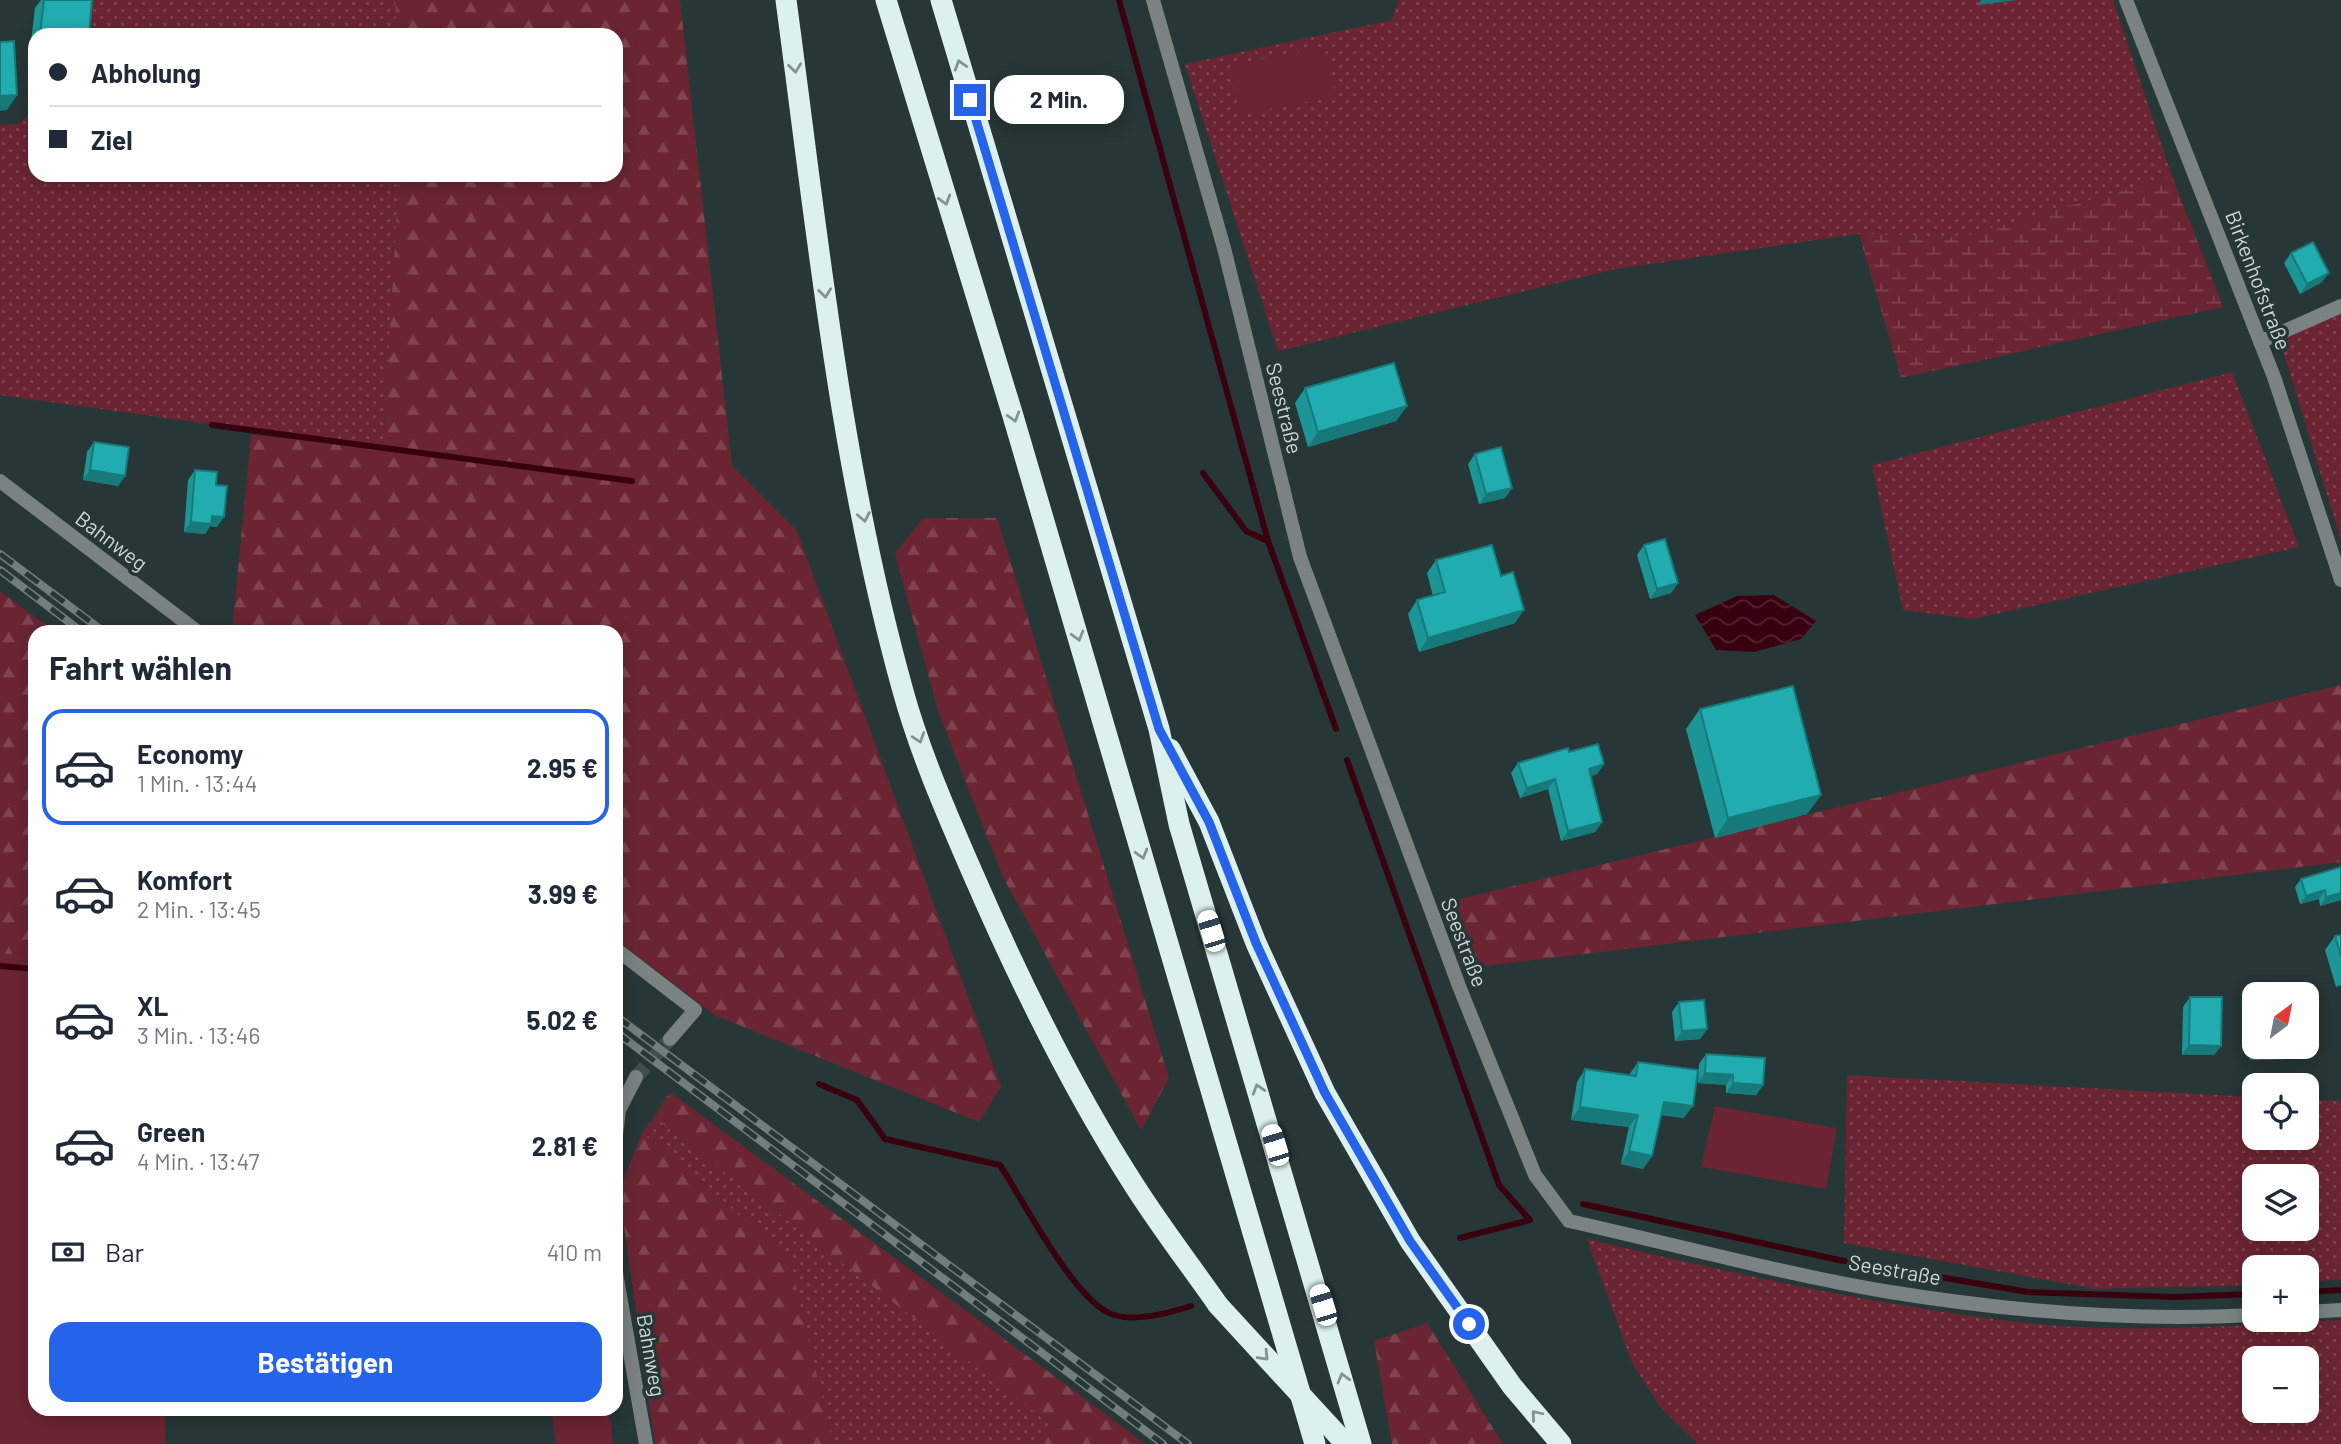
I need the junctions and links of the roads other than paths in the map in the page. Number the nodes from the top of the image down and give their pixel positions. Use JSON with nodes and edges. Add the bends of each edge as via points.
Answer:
{"nodes":[{"id":1,"x":786,"y":0,"type":"edge"},
{"id":2,"x":886,"y":0,"type":"edge"},
{"id":3,"x":941,"y":0,"type":"edge"},
{"id":4,"x":1153,"y":0,"type":"edge"},
{"id":5,"x":2126,"y":0,"type":"edge"},
{"id":6,"x":2341,"y":306,"type":"edge"},
{"id":7,"x":2260,"y":342,"type":"junction"},
{"id":8,"x":0,"y":481,"type":"edge"},
{"id":9,"x":2341,"y":580,"type":"edge"},
{"id":10,"x":189,"y":625,"type":"edge"},
{"id":11,"x":1159,"y":729,"type":"junction"},
{"id":12,"x":623,"y":954,"type":"edge"},
{"id":13,"x":670,"y":1038,"type":"tunnel mouth"},
{"id":14,"x":636,"y":1077,"type":"tunnel mouth"},
{"id":15,"x":623,"y":1102,"type":"edge"},
{"id":16,"x":2341,"y":1310,"type":"edge"},
{"id":17,"x":2319,"y":1311,"type":"edge"},
{"id":18,"x":623,"y":1313,"type":"edge"},
{"id":19,"x":2242,"y":1316,"type":"edge"},
{"id":20,"x":646,"y":1444,"type":"edge"},
{"id":21,"x":1315,"y":1444,"type":"edge"},
{"id":22,"x":1346,"y":1444,"type":"edge"},
{"id":23,"x":1361,"y":1444,"type":"edge"},
{"id":24,"x":1561,"y":1444,"type":"edge"}],
"edges":[{"from":1,"to":22,"type":"highway","one_way":true,"bridge":true,"via":[[834,359],[873,564],[903,692],[950,822],[1060,1059],[1133,1184],[1218,1306]]},
{"from":2,"to":21,"type":"highway","one_way":true},
{"from":11,"to":3,"type":"highway","one_way":true},
{"from":4,"to":19,"type":"street","name":"Seestraße","via":[[1224,248],[1300,557],[1459,986],[1535,1175],[1569,1221],[1884,1291],[2029,1310],[2181,1319]]},
{"from":5,"to":7,"type":"street","name":"Birkenhofstraße"},
{"from":6,"to":7,"type":"street"},
{"from":7,"to":9,"type":"street","name":"Birkenhofstraße"},
{"from":8,"to":10,"type":"street","name":"Bahnweg"},
{"from":23,"to":11,"type":"highway","one_way":true,"via":[[1179,824]]},
{"from":24,"to":11,"type":"highway","one_way":true,"via":[[1512,1387],[1410,1241],[1325,1093],[1256,943],[1209,822]]},
{"from":12,"to":13,"type":"street","via":[[695,1010]]},
{"from":14,"to":15,"type":"street"},
{"from":16,"to":17,"type":"street"},
{"from":18,"to":20,"type":"street","name":"Bahnweg"}]}
